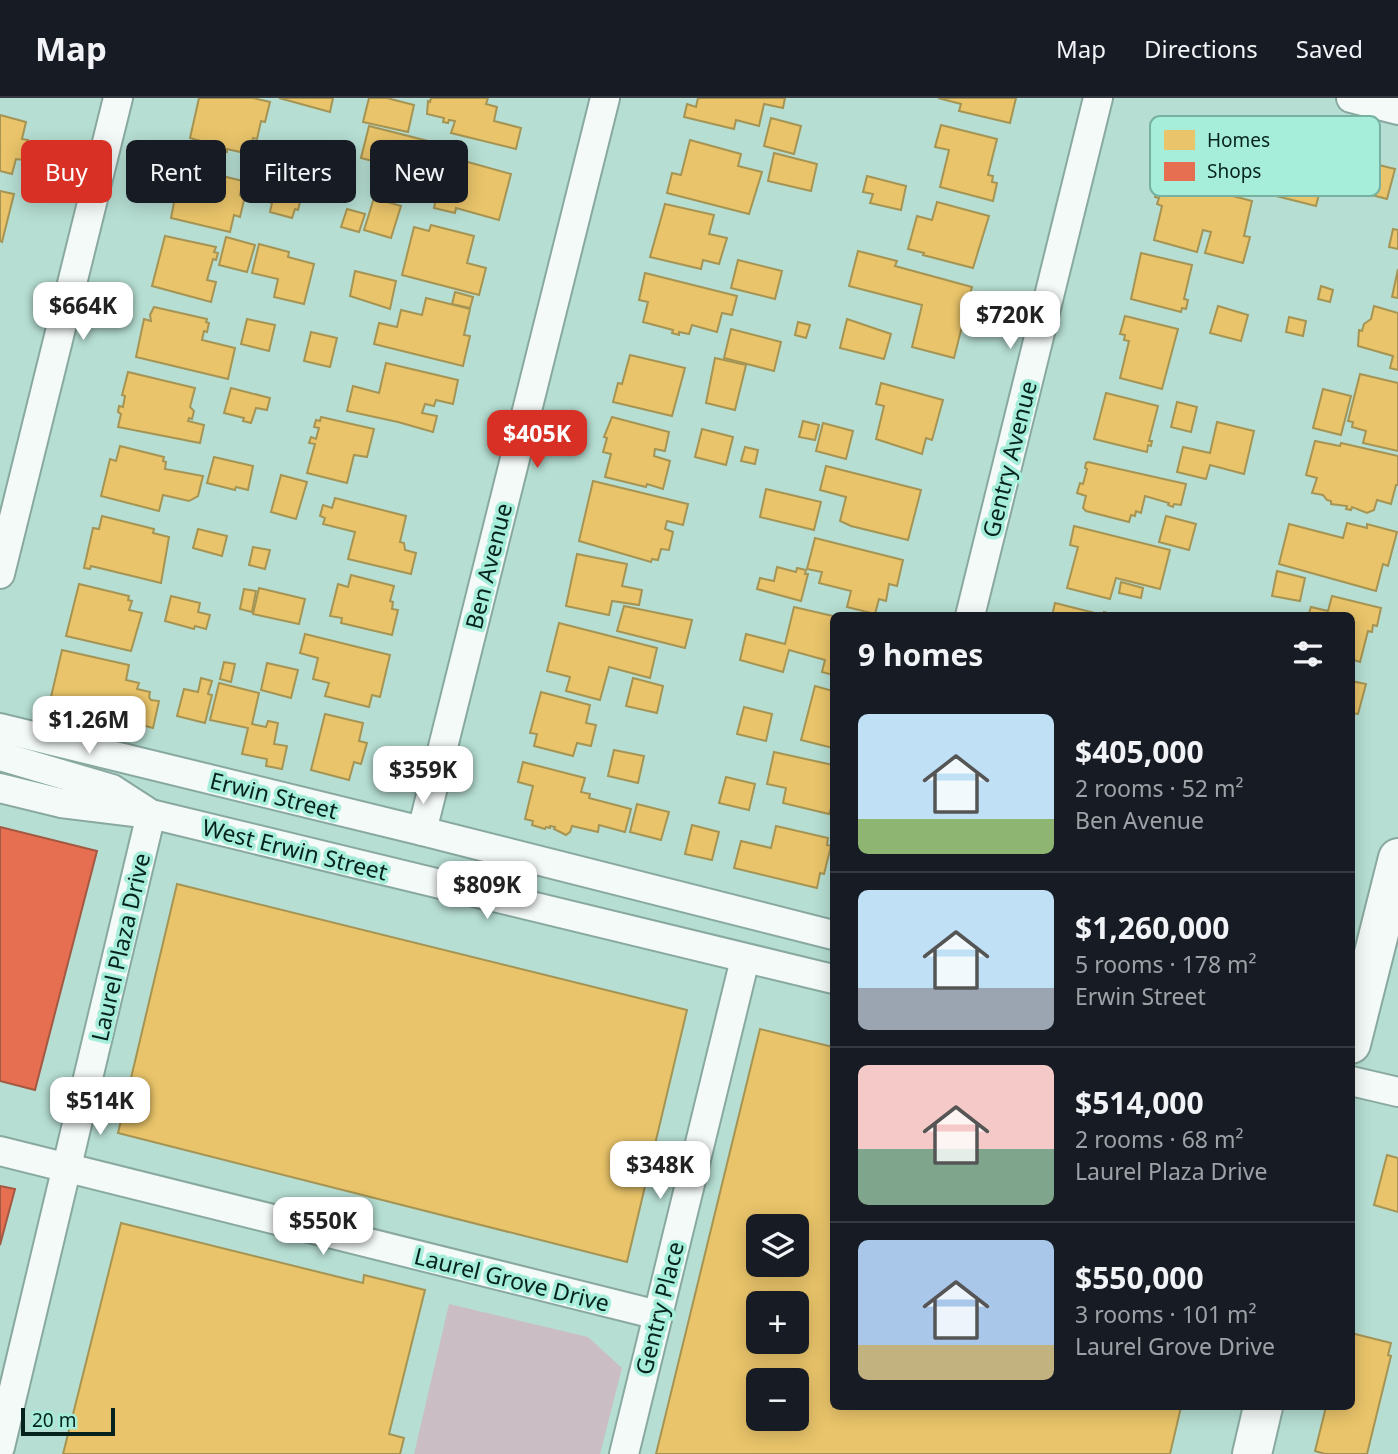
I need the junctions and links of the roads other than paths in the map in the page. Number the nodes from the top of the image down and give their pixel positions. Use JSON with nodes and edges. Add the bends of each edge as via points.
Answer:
{"nodes":[{"id":1,"x":118,"y":98,"type":"edge"},
{"id":2,"x":605,"y":98,"type":"edge"},
{"id":3,"x":1098,"y":98,"type":"edge"},
{"id":4,"x":1350,"y":98,"type":"edge"},
{"id":5,"x":1398,"y":110,"type":"edge"},
{"id":6,"x":0,"y":574,"type":"edge"},
{"id":7,"x":971,"y":612,"type":"edge"},
{"id":8,"x":0,"y":728,"type":"edge"},
{"id":9,"x":0,"y":756,"type":"edge"},
{"id":10,"x":0,"y":788,"type":"edge"},
{"id":11,"x":151,"y":814,"type":"junction"},
{"id":12,"x":422,"y":831,"type":"junction"},
{"id":13,"x":1398,"y":858,"type":"edge"},
{"id":14,"x":830,"y":934,"type":"edge"},
{"id":15,"x":745,"y":959,"type":"junction"},
{"id":16,"x":830,"y":978,"type":"edge"},
{"id":17,"x":1355,"y":1028,"type":"edge"},
{"id":18,"x":1355,"y":1082,"type":"edge"},
{"id":19,"x":1398,"y":1092,"type":"edge"},
{"id":20,"x":0,"y":1151,"type":"edge"},
{"id":21,"x":68,"y":1168,"type":"junction"},
{"id":22,"x":658,"y":1315,"type":"junction"},
{"id":23,"x":1262,"y":1410,"type":"edge"},
{"id":24,"x":0,"y":1447,"type":"edge"},
{"id":25,"x":624,"y":1454,"type":"edge"},
{"id":26,"x":1252,"y":1454,"type":"edge"}],
"edges":[{"from":1,"to":6,"type":"street"},
{"from":2,"to":12,"type":"street","name":"Ben Avenue"},
{"from":3,"to":7,"type":"street","name":"Gentry Avenue"},
{"from":4,"to":5,"type":"street"},
{"from":8,"to":12,"type":"street","name":"Erwin Street"},
{"from":9,"to":11,"type":"street","via":[[111,789]]},
{"from":10,"to":11,"type":"street","name":"West Erwin Street","via":[[61,803]]},
{"from":11,"to":15,"type":"street","name":"West Erwin Street"},
{"from":11,"to":21,"type":"street","name":"Laurel Plaza Drive"},
{"from":12,"to":14,"type":"street","name":"Erwin Street"},
{"from":13,"to":17,"type":"street"},
{"from":15,"to":16,"type":"street","name":"West Erwin Street"},
{"from":15,"to":22,"type":"street","name":"Gentry Place"},
{"from":18,"to":19,"type":"street"},
{"from":20,"to":21,"type":"street","name":"Laurel Grove Drive"},
{"from":21,"to":22,"type":"street","name":"Laurel Grove Drive"},
{"from":21,"to":24,"type":"street","name":"Laurel Plaza Drive"},
{"from":22,"to":25,"type":"street","name":"Gentry Place"},
{"from":23,"to":26,"type":"street"}]}
